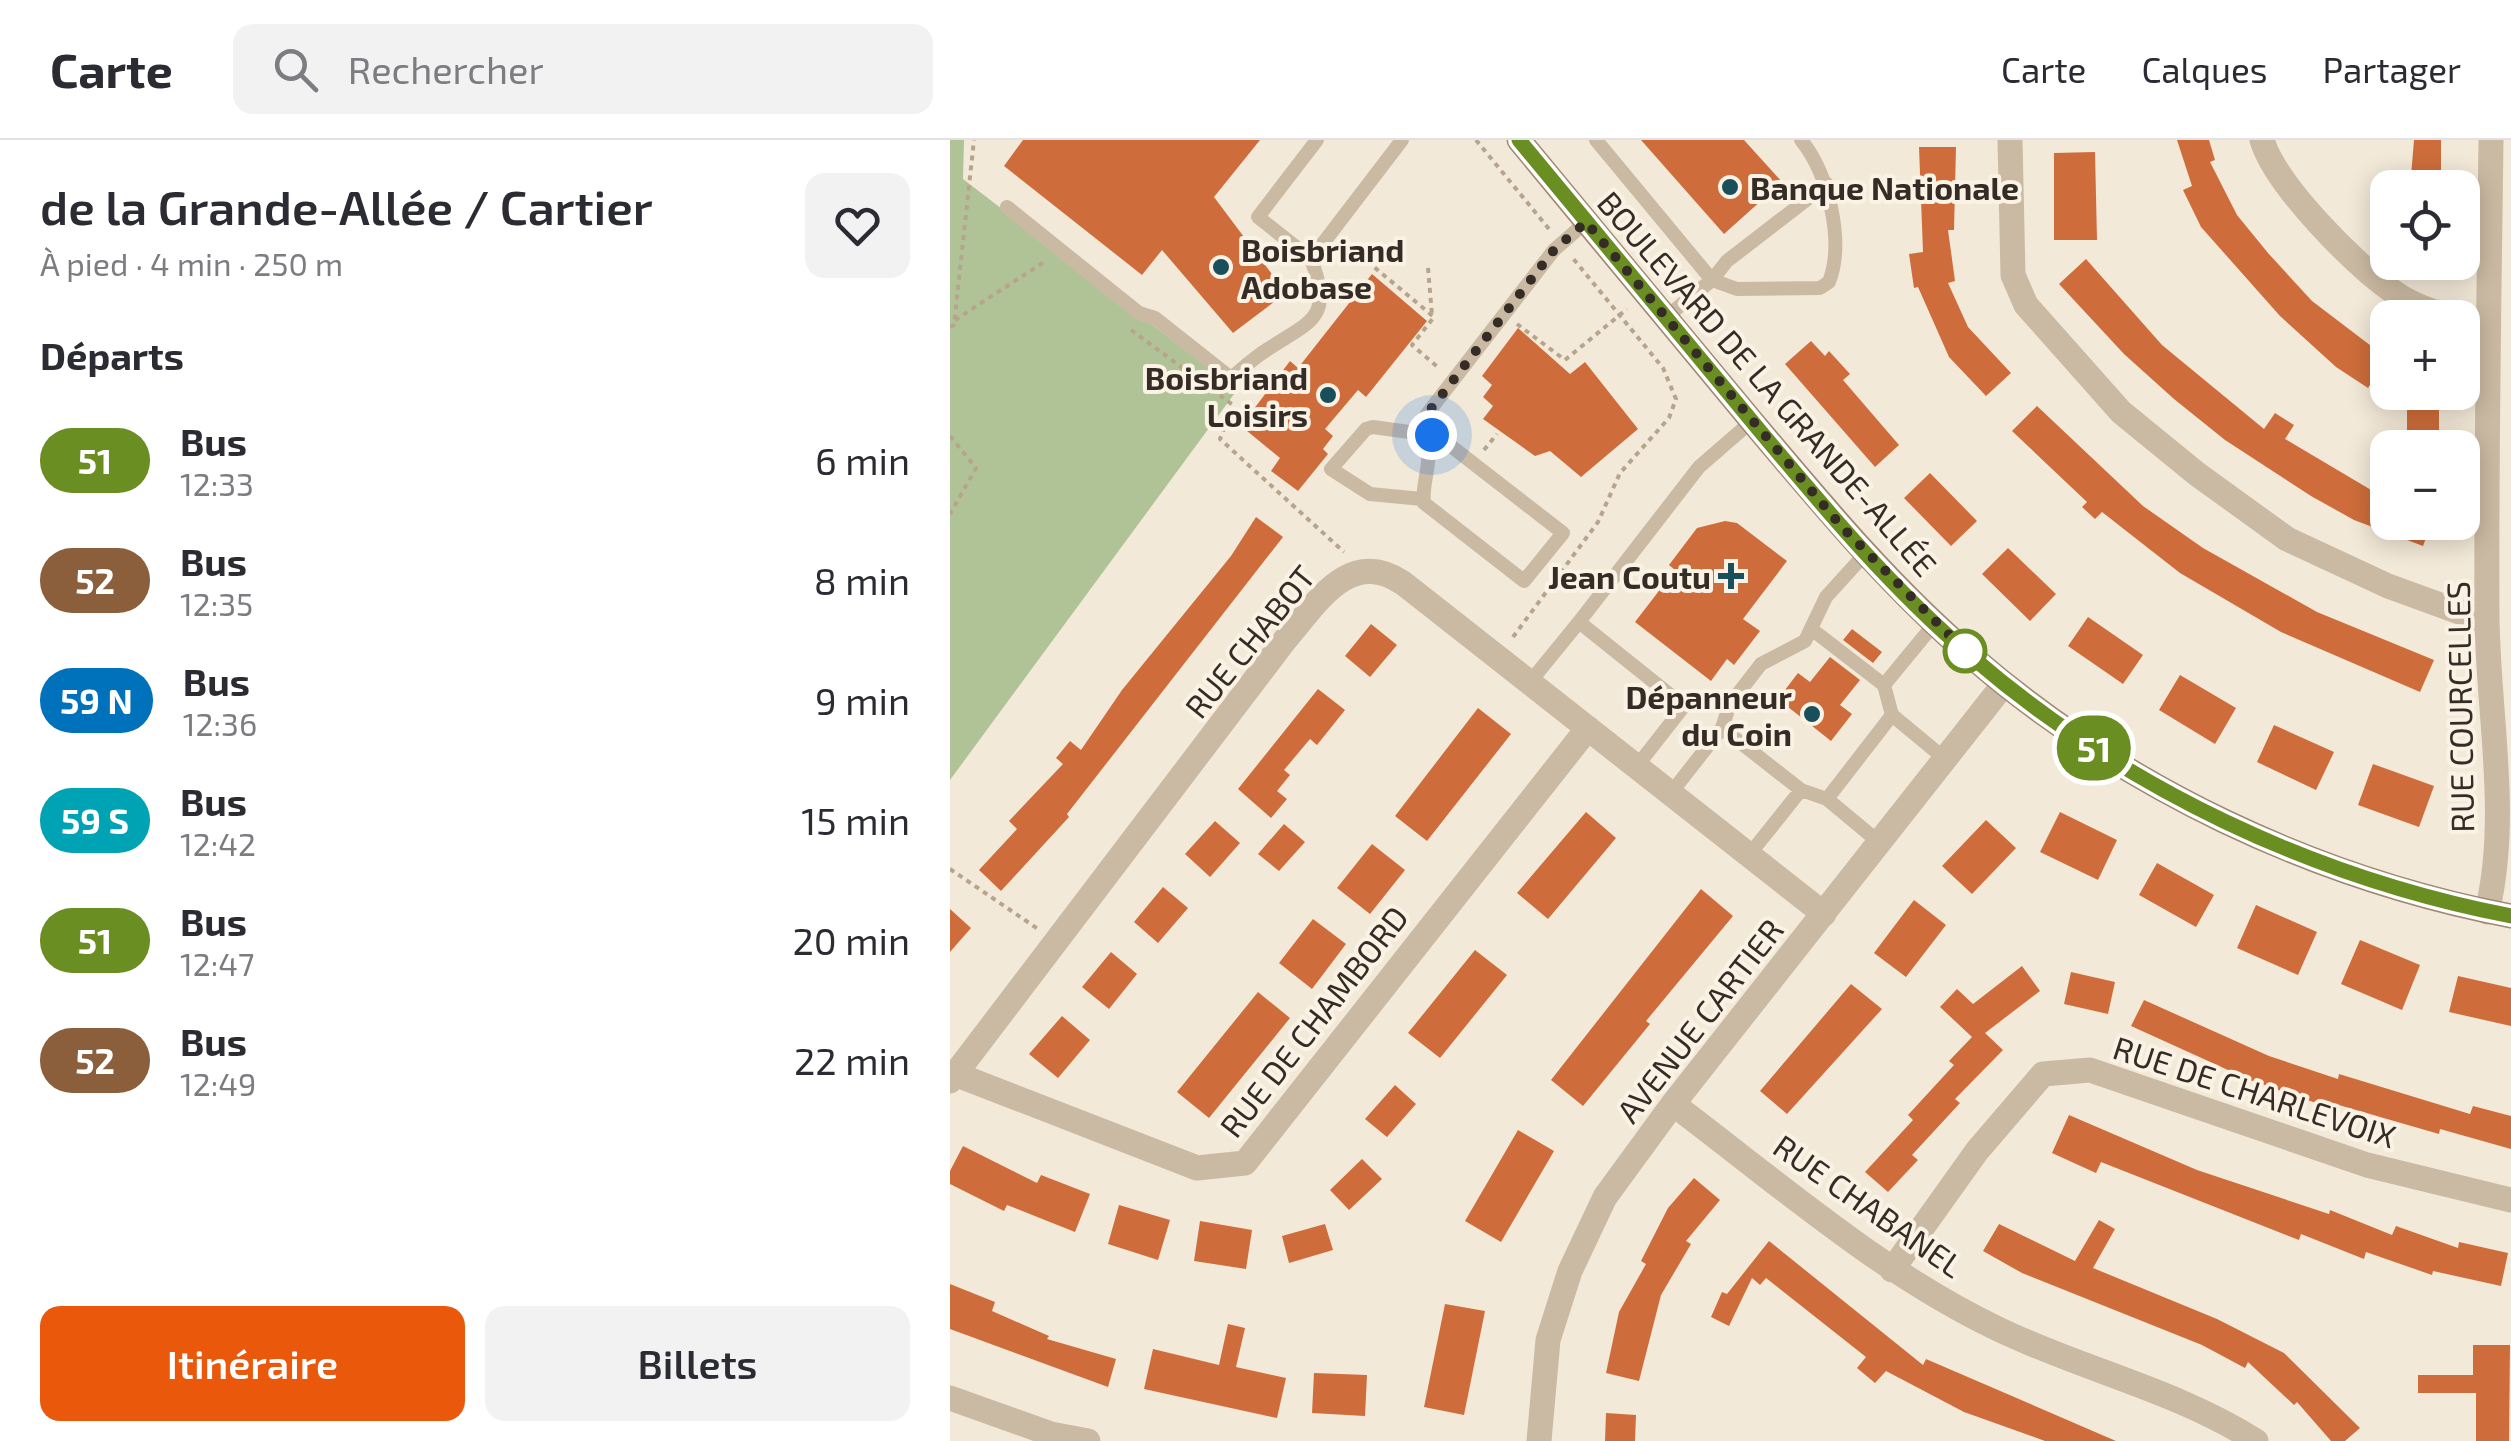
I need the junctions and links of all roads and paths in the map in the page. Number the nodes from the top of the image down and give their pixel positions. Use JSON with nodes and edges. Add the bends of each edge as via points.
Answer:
{"nodes":[{"id":1,"x":974,"y":140,"type":"edge"},
{"id":2,"x":1317,"y":140,"type":"edge"},
{"id":3,"x":1402,"y":140,"type":"edge"},
{"id":4,"x":1476,"y":140,"type":"edge"},
{"id":5,"x":1518,"y":140,"type":"edge"},
{"id":6,"x":1596,"y":140,"type":"edge"},
{"id":7,"x":1800,"y":140,"type":"edge"},
{"id":8,"x":2010,"y":140,"type":"edge"},
{"id":9,"x":2262,"y":140,"type":"edge"},
{"id":10,"x":2491,"y":140,"type":"edge"},
{"id":11,"x":1827,"y":184,"type":"junction"},
{"id":12,"x":1006,"y":207,"type":"dead end"},
{"id":13,"x":1586,"y":222,"type":"junction"},
{"id":14,"x":1552,"y":232,"type":"dead end"},
{"id":15,"x":1569,"y":254,"type":"dead end"},
{"id":16,"x":1359,"y":255,"type":"dead end"},
{"id":17,"x":1311,"y":259,"type":"junction"},
{"id":18,"x":1048,"y":260,"type":"dead end"},
{"id":19,"x":1428,"y":268,"type":"dead end"},
{"id":20,"x":1712,"y":280,"type":"junction"},
{"id":21,"x":2409,"y":300,"type":"edge"},
{"id":22,"x":1627,"y":309,"type":"dead end"},
{"id":23,"x":1432,"y":315,"type":"junction"},
{"id":24,"x":1620,"y":315,"type":"junction"},
{"id":25,"x":1666,"y":318,"type":"junction"},
{"id":26,"x":955,"y":320,"type":"junction"},
{"id":27,"x":2480,"y":320,"type":"edge"},
{"id":28,"x":2489,"y":321,"type":"junction"},
{"id":29,"x":1515,"y":322,"type":"dead end"},
{"id":30,"x":1123,"y":323,"type":"dead end"},
{"id":31,"x":950,"y":327,"type":"edge"},
{"id":32,"x":1444,"y":372,"type":"dead end"},
{"id":33,"x":1752,"y":421,"type":"junction"},
{"id":34,"x":1424,"y":434,"type":"junction"},
{"id":35,"x":950,"y":436,"type":"edge"},
{"id":36,"x":1422,"y":499,"type":"junction"},
{"id":37,"x":950,"y":514,"type":"edge"},
{"id":38,"x":1866,"y":554,"type":"junction"},
{"id":39,"x":1364,"y":569,"type":"junction"},
{"id":40,"x":1579,"y":622,"type":"junction"},
{"id":41,"x":2487,"y":622,"type":"junction"},
{"id":42,"x":1934,"y":623,"type":"junction"},
{"id":43,"x":1814,"y":630,"type":"junction"},
{"id":44,"x":1512,"y":638,"type":"dead end"},
{"id":45,"x":1530,"y":682,"type":"junction"},
{"id":46,"x":2004,"y":684,"type":"junction"},
{"id":47,"x":1884,"y":685,"type":"junction"},
{"id":48,"x":1892,"y":715,"type":"junction"},
{"id":49,"x":1588,"y":728,"type":"junction"},
{"id":50,"x":1722,"y":728,"type":"junction"},
{"id":51,"x":1946,"y":759,"type":"junction"},
{"id":52,"x":1636,"y":766,"type":"junction"},
{"id":53,"x":1801,"y":790,"type":"junction"},
{"id":54,"x":1671,"y":793,"type":"junction"},
{"id":55,"x":1827,"y":799,"type":"junction"},
{"id":56,"x":1880,"y":842,"type":"junction"},
{"id":57,"x":1749,"y":855,"type":"junction"},
{"id":58,"x":950,"y":869,"type":"edge"},
{"id":59,"x":1824,"y":914,"type":"junction"},
{"id":60,"x":2499,"y":914,"type":"edge"},
{"id":61,"x":1058,"y":943,"type":"junction"},
{"id":62,"x":953,"y":1077,"type":"edge"},
{"id":63,"x":1673,"y":1104,"type":"junction"},
{"id":64,"x":2511,"y":1200,"type":"edge"},
{"id":65,"x":1892,"y":1270,"type":"junction"},
{"id":66,"x":950,"y":1398,"type":"edge"},
{"id":67,"x":1088,"y":1441,"type":"edge"},
{"id":68,"x":1540,"y":1441,"type":"edge"},
{"id":69,"x":2256,"y":1441,"type":"edge"}],
"edges":[{"from":1,"to":26,"type":"path"},
{"from":2,"to":17,"type":"lane","via":[[1258,217]]},
{"from":3,"to":17,"type":"lane"},
{"from":4,"to":14,"type":"path","name":"BOULEVARD DE LA GRANDE-ALLÉE"},
{"from":5,"to":13,"type":"street","name":"BOULEVARD DE LA GRANDE-ALLÉE"},
{"from":6,"to":20,"type":"lane"},
{"from":7,"to":11,"type":"lane"},
{"from":8,"to":41,"type":"street","via":[[2013,275],[2026,305],[2121,412],[2287,539]]},
{"from":9,"to":21,"type":"street","via":[[2305,210]]},
{"from":10,"to":28,"type":"street","name":"RUE COURCELLES"},
{"from":11,"to":20,"type":"lane","via":[[1726,260]]},
{"from":11,"to":20,"type":"lane","via":[[1832,268],[1825,286],[1737,288]]},
{"from":12,"to":17,"type":"lane","via":[[1230,378],[1316,316],[1321,300]]},
{"from":13,"to":25,"type":"street","name":"BOULEVARD DE LA GRANDE-ALLÉE"},
{"from":13,"to":34,"type":"lane","via":[[1554,250],[1427,414]]},
{"from":15,"to":24,"type":"path","name":"BOULEVARD DE LA GRANDE-ALLÉE"},
{"from":16,"to":23,"type":"path"},
{"from":18,"to":26,"type":"path"},
{"from":19,"to":23,"type":"path"},
{"from":20,"to":25,"type":"lane"},
{"from":22,"to":24,"type":"path"},
{"from":23,"to":32,"type":"path","via":[[1412,345]]},
{"from":24,"to":29,"type":"path","via":[[1565,360]]},
{"from":24,"to":44,"type":"path","name":"BOULEVARD DE LA GRANDE-ALLÉE","via":[[1670,378],[1675,405],[1620,473],[1598,522]]},
{"from":25,"to":33,"type":"street","name":"BOULEVARD DE LA GRANDE-ALLÉE"},
{"from":26,"to":31,"type":"path"},
{"from":27,"to":28,"type":"street"},
{"from":28,"to":41,"type":"street","name":"RUE COURCELLES"},
{"from":30,"to":39,"type":"path","via":[[1233,405],[1220,439]]},
{"from":33,"to":38,"type":"street","name":"BOULEVARD DE LA GRANDE-ALLÉE"},
{"from":33,"to":40,"type":"lane","via":[[1698,467]]},
{"from":34,"to":36,"type":"lane"},
{"from":34,"to":36,"type":"lane","via":[[1366,429],[1330,469],[1370,494]]},
{"from":34,"to":36,"type":"lane","via":[[1455,445],[1562,533],[1524,581]]},
{"from":35,"to":37,"type":"path","via":[[976,468]]},
{"from":38,"to":42,"type":"street","name":"BOULEVARD DE LA GRANDE-ALLÉE"},
{"from":38,"to":43,"type":"lane","via":[[1826,597]]},
{"from":39,"to":45,"type":"street","name":"RUE CHABOT","via":[[1403,583]]},
{"from":39,"to":61,"type":"street","name":"RUE CHABOT","via":[[1334,584],[1286,640]]},
{"from":40,"to":45,"type":"lane"},
{"from":40,"to":52,"type":"lane","via":[[1684,706]]},
{"from":41,"to":60,"type":"street","name":"RUE COURCELLES"},
{"from":42,"to":46,"type":"street","name":"BOULEVARD DE LA GRANDE-ALLÉE"},
{"from":42,"to":47,"type":"lane"},
{"from":43,"to":47,"type":"lane"},
{"from":43,"to":50,"type":"lane","via":[[1796,648],[1761,664],[1730,704]]},
{"from":45,"to":49,"type":"street","name":"RUE CHABOT"},
{"from":46,"to":51,"type":"street","name":"AVENUE CARTIER"},
{"from":46,"to":60,"type":"street","name":"BOULEVARD DE LA GRANDE-ALLÉE","via":[[2120,764],[2241,829],[2369,880]]},
{"from":47,"to":48,"type":"lane"},
{"from":48,"to":51,"type":"lane"},
{"from":48,"to":55,"type":"lane"},
{"from":49,"to":52,"type":"street","name":"RUE CHABOT"},
{"from":49,"to":62,"type":"street","name":"RUE DE CHAMBORD","via":[[1245,1163],[1197,1168]]},
{"from":50,"to":53,"type":"lane"},
{"from":50,"to":54,"type":"lane"},
{"from":51,"to":56,"type":"street","name":"AVENUE CARTIER"},
{"from":52,"to":54,"type":"street","name":"RUE CHABOT"},
{"from":53,"to":55,"type":"lane"},
{"from":53,"to":57,"type":"lane"},
{"from":54,"to":57,"type":"street","name":"RUE CHABOT"},
{"from":55,"to":56,"type":"lane"},
{"from":56,"to":59,"type":"street","name":"AVENUE CARTIER"},
{"from":57,"to":59,"type":"street","name":"RUE CHABOT"},
{"from":58,"to":61,"type":"path"},
{"from":59,"to":63,"type":"street","name":"AVENUE CARTIER"},
{"from":61,"to":62,"type":"street","name":"RUE CHABOT"},
{"from":63,"to":65,"type":"street","name":"RUE CHABANEL"},
{"from":63,"to":68,"type":"street","name":"AVENUE CARTIER","via":[[1616,1180],[1570,1270],[1548,1340]]},
{"from":64,"to":65,"type":"street","name":"RUE DE CHARLEVOIX","via":[[2367,1165],[2090,1070],[2043,1074],[1976,1151]]},
{"from":65,"to":69,"type":"street","name":"RUE CHABANEL","via":[[1999,1330],[2170,1395]]},
{"from":66,"to":67,"type":"street"}]}
